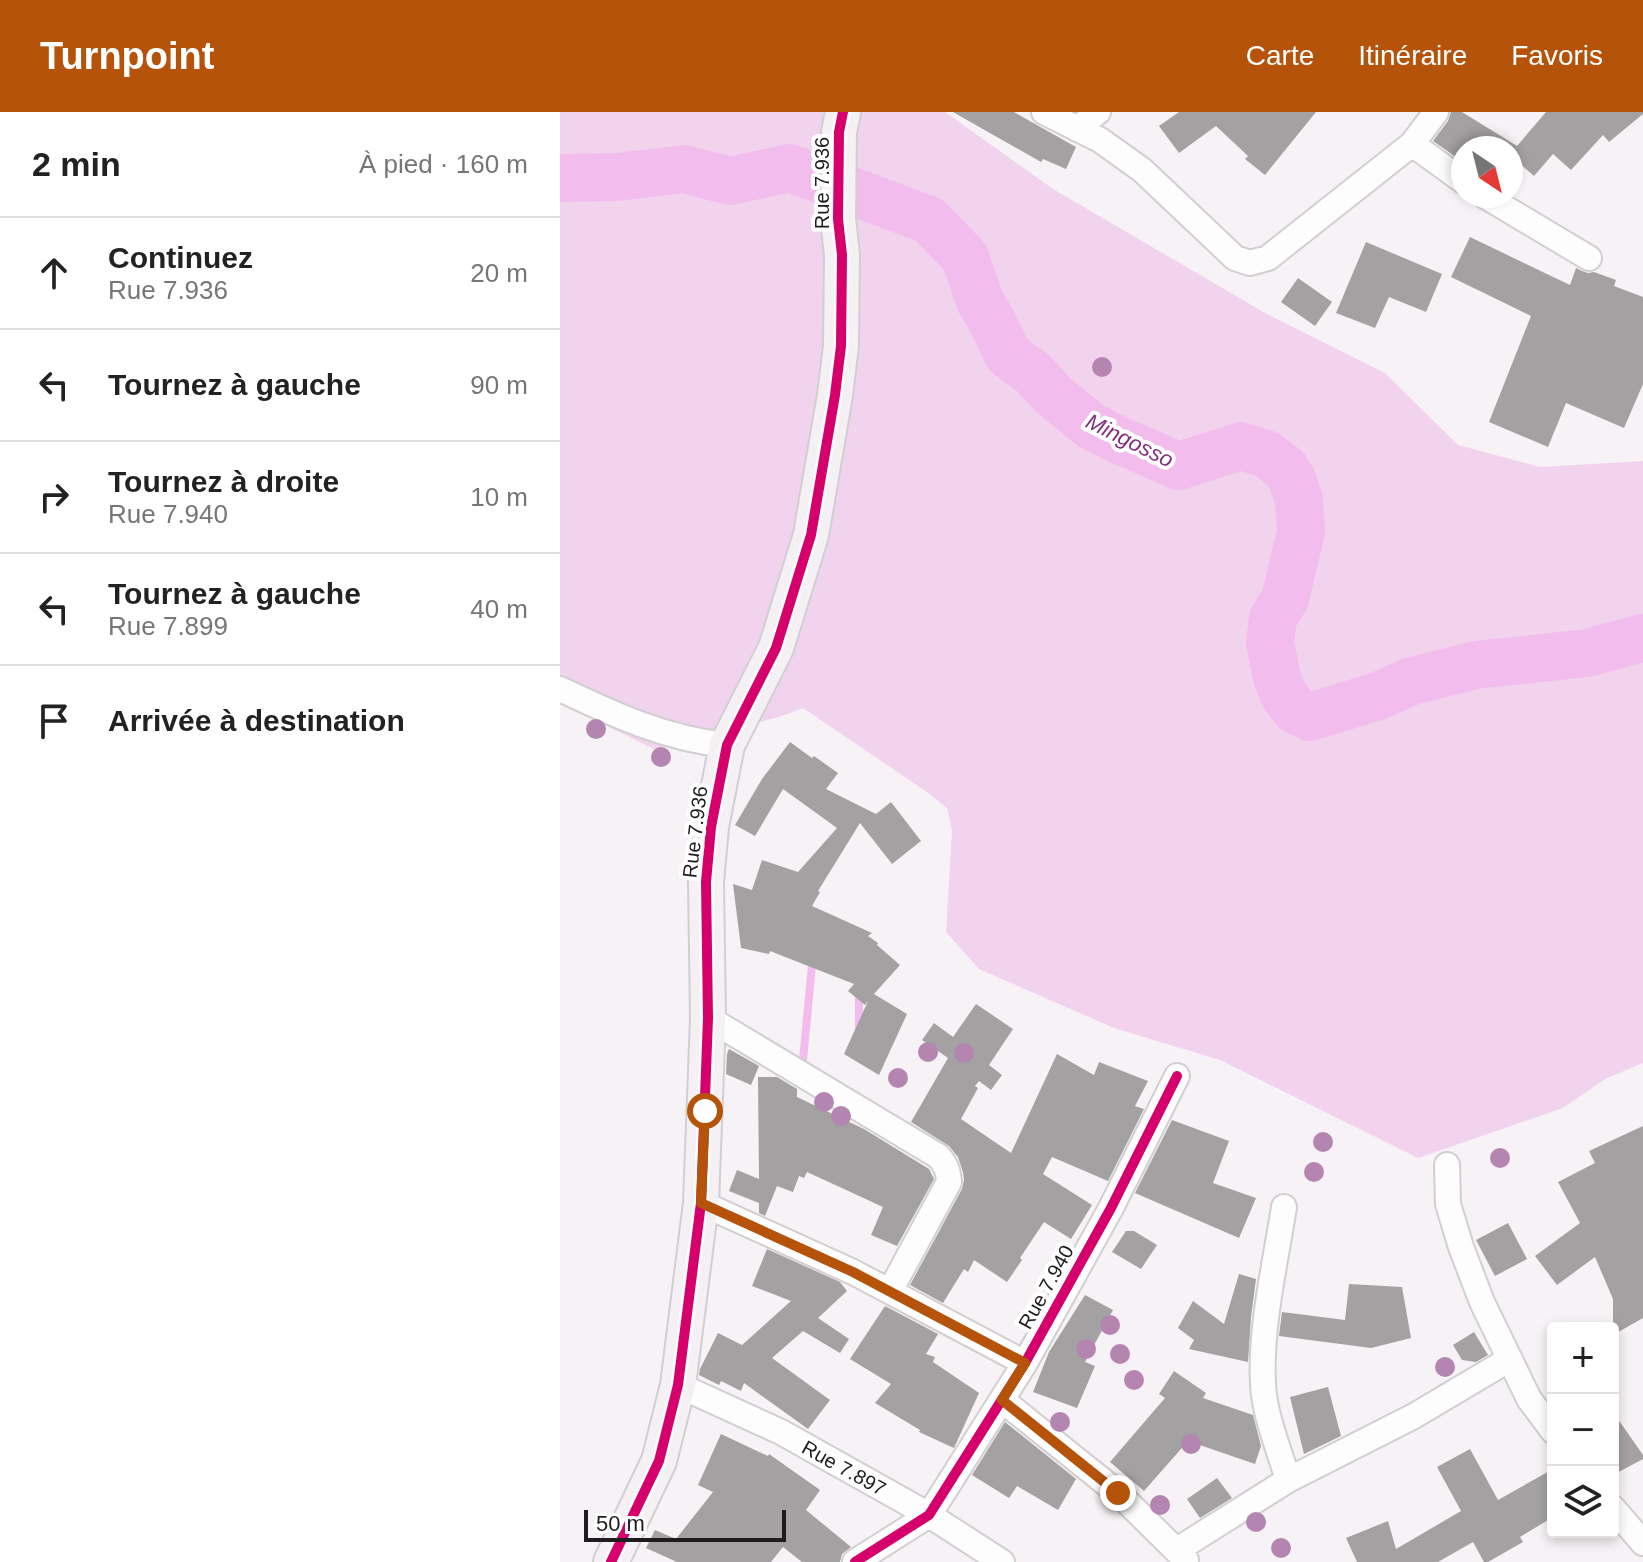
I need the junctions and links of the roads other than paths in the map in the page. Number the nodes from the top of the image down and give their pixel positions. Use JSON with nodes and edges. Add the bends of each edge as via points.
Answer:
{"nodes":[{"id":1,"x":1044,"y":112,"type":"edge"},
{"id":2,"x":1098,"y":112,"type":"edge"},
{"id":3,"x":1436,"y":112,"type":"edge"},
{"id":4,"x":841,"y":122,"type":"edge"},
{"id":5,"x":1077,"y":129,"type":"junction"},
{"id":6,"x":1412,"y":144,"type":"junction"},
{"id":7,"x":1451,"y":172,"type":"edge"},
{"id":8,"x":1505,"y":208,"type":"edge"},
{"id":9,"x":1589,"y":258,"type":"dead end"},
{"id":10,"x":560,"y":689,"type":"edge"},
{"id":11,"x":727,"y":745,"type":"junction"},
{"id":12,"x":708,"y":1018,"type":"junction"},
{"id":13,"x":1177,"y":1076,"type":"dead end"},
{"id":14,"x":1447,"y":1165,"type":"dead end"},
{"id":15,"x":701,"y":1203,"type":"junction"},
{"id":16,"x":1284,"y":1207,"type":"dead end"},
{"id":17,"x":890,"y":1291,"type":"junction"},
{"id":18,"x":1510,"y":1359,"type":"junction"},
{"id":19,"x":1025,"y":1363,"type":"junction"},
{"id":20,"x":678,"y":1385,"type":"junction"},
{"id":21,"x":1002,"y":1400,"type":"junction"},
{"id":22,"x":1547,"y":1423,"type":"edge"},
{"id":23,"x":1288,"y":1480,"type":"junction"},
{"id":24,"x":1619,"y":1514,"type":"edge"},
{"id":25,"x":929,"y":1515,"type":"junction"},
{"id":26,"x":1640,"y":1533,"type":"edge"},
{"id":27,"x":1183,"y":1556,"type":"edge"},
{"id":28,"x":611,"y":1562,"type":"edge"},
{"id":29,"x":855,"y":1562,"type":"edge"},
{"id":30,"x":1002,"y":1562,"type":"edge"}],
"edges":[{"from":1,"to":5,"type":"street"},
{"from":2,"to":5,"type":"street"},
{"from":3,"to":6,"type":"street"},
{"from":4,"to":11,"type":"street","name":"Rue 7.936","via":[[841,346],[811,535],[776,648]]},
{"from":5,"to":6,"type":"street","via":[[1142,170],[1235,258],[1250,263],[1268,258]]},
{"from":6,"to":7,"type":"street"},
{"from":8,"to":9,"type":"street"},
{"from":10,"to":11,"type":"street","via":[[643,727]]},
{"from":11,"to":12,"type":"street","name":"Rue 7.936","via":[[706,882]]},
{"from":12,"to":15,"type":"street","name":"Rue 7.936"},
{"from":12,"to":17,"type":"street","via":[[945,1164],[949,1182]]},
{"from":13,"to":19,"type":"street","name":"Rue 7.940"},
{"from":14,"to":18,"type":"street","via":[[1448,1204],[1461,1247]]},
{"from":15,"to":17,"type":"street"},
{"from":15,"to":20,"type":"street","name":"Rue 7.936"},
{"from":16,"to":23,"type":"street","via":[[1266,1314],[1263,1385]]},
{"from":17,"to":19,"type":"street"},
{"from":18,"to":22,"type":"street"},
{"from":18,"to":23,"type":"street","via":[[1414,1416]]},
{"from":19,"to":21,"type":"street","name":"Rue 7.940"},
{"from":20,"to":25,"type":"street","name":"Rue 7.897","via":[[781,1432]]},
{"from":20,"to":28,"type":"street","name":"Rue 7.936","via":[[659,1461]]},
{"from":21,"to":25,"type":"street","name":"Rue 7.940"},
{"from":21,"to":27,"type":"street","via":[[1118,1493]]},
{"from":23,"to":27,"type":"street"},
{"from":24,"to":26,"type":"street"},
{"from":25,"to":29,"type":"street","name":"Rue 7.940"},
{"from":25,"to":30,"type":"street","name":"Rue 7.897"}]}
